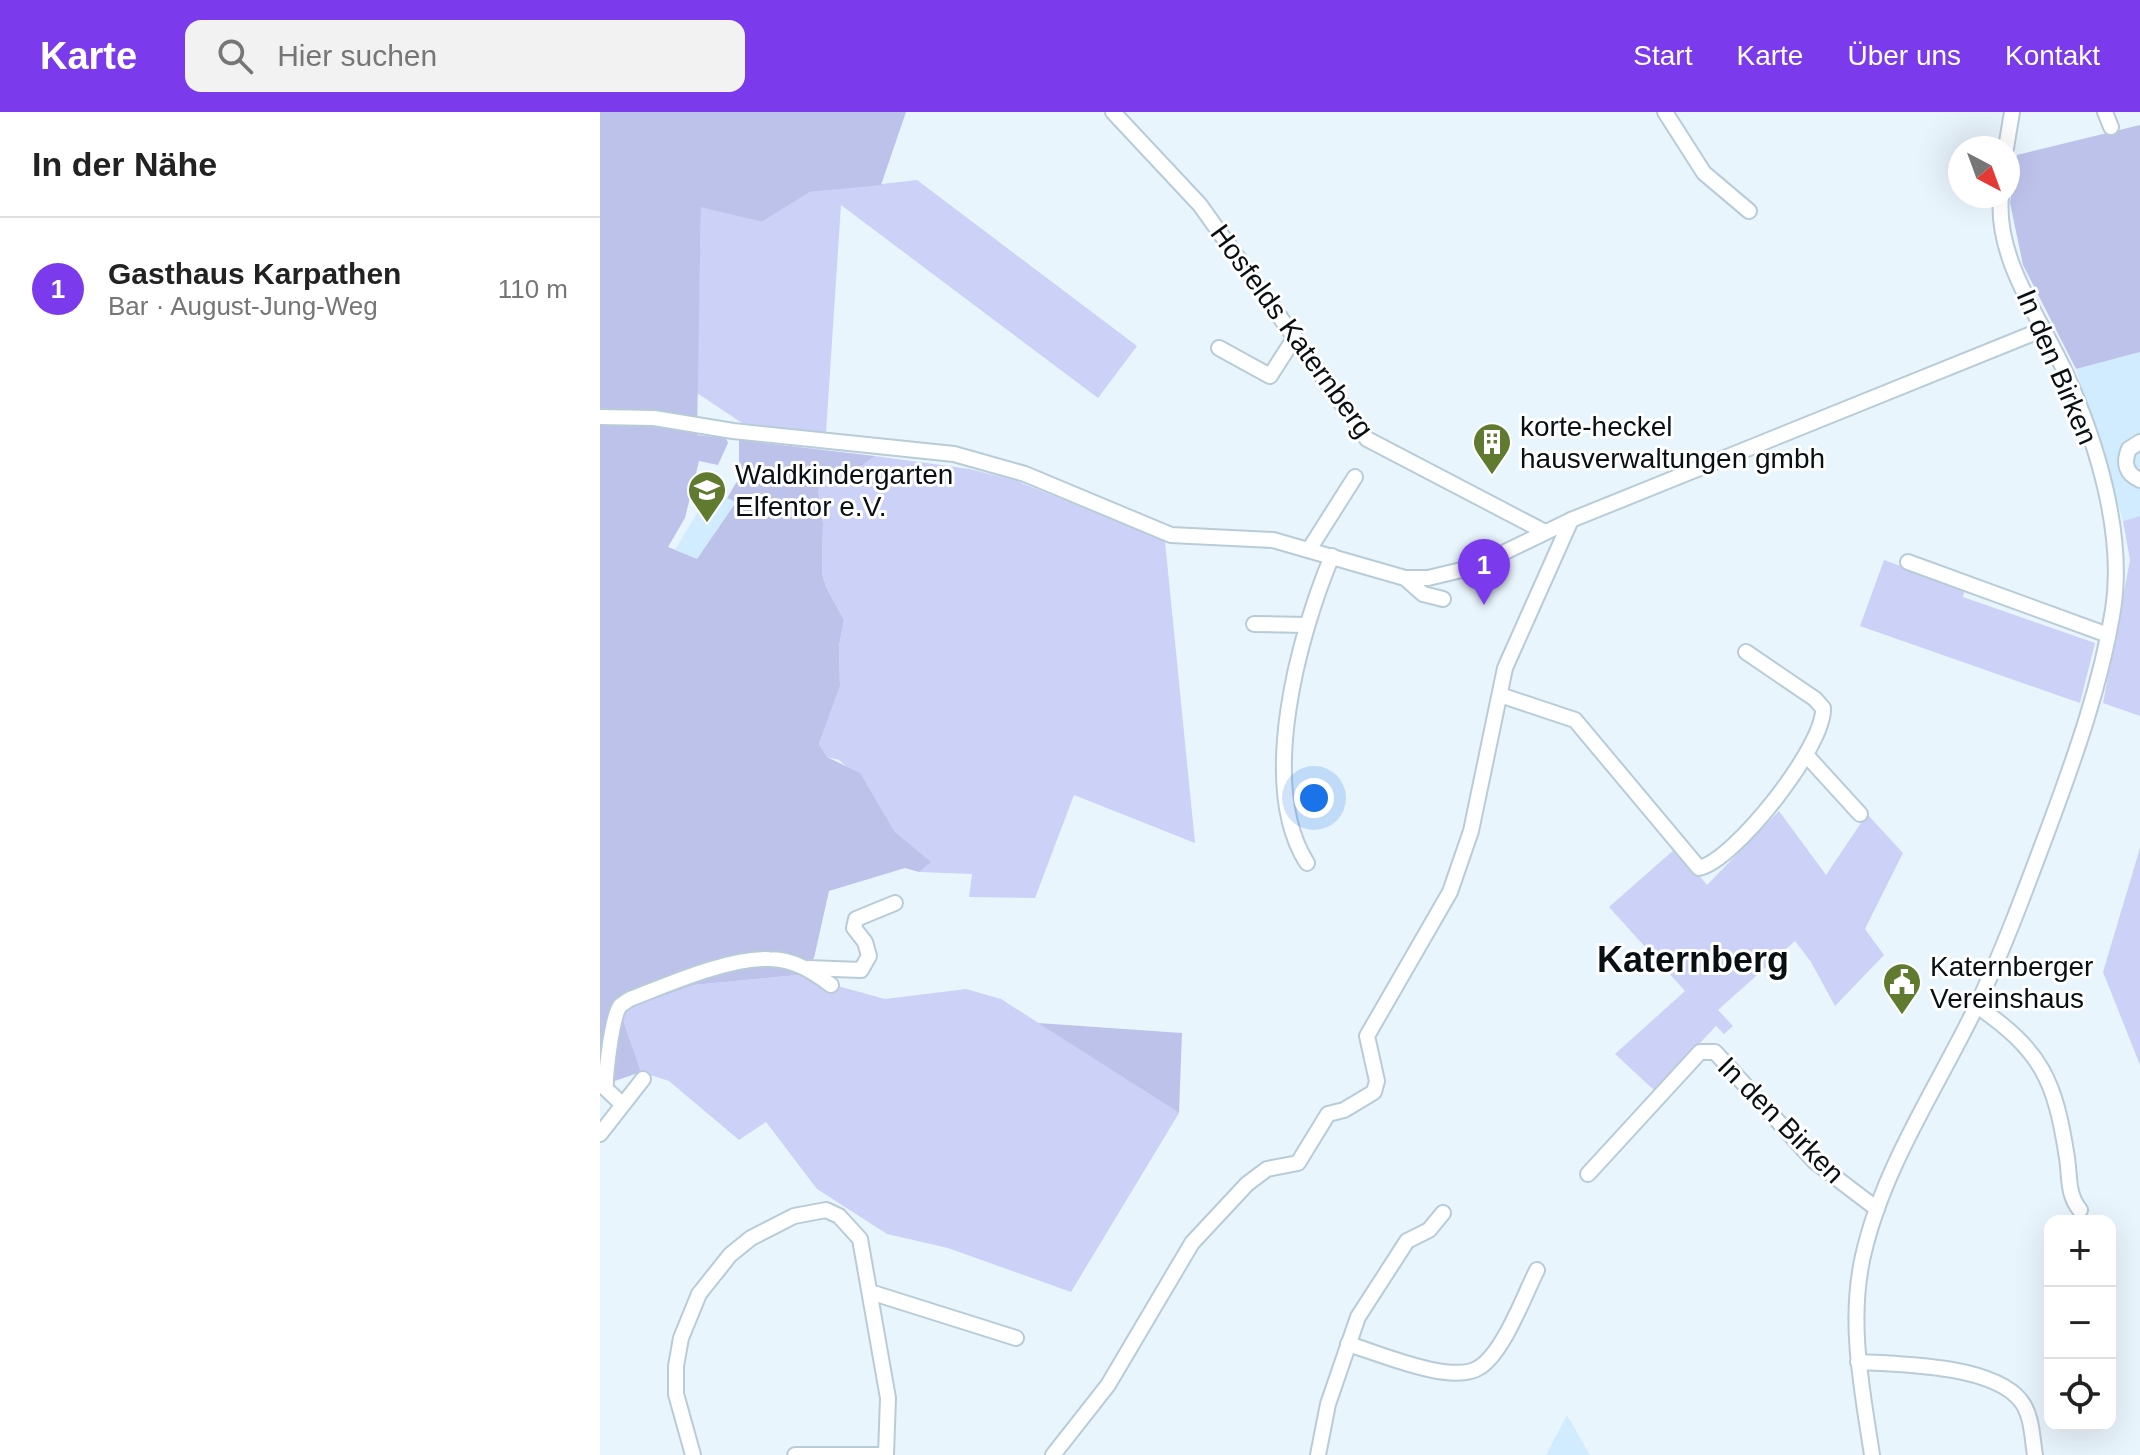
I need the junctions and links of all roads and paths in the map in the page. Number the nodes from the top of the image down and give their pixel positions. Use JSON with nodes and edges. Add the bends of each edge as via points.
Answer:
{"nodes":[{"id":1,"x":1113,"y":112,"type":"edge"},
{"id":2,"x":1665,"y":112,"type":"edge"},
{"id":3,"x":2012,"y":112,"type":"edge"},
{"id":4,"x":2105,"y":112,"type":"edge"},
{"id":5,"x":2111,"y":127,"type":"dead end"},
{"id":6,"x":2008,"y":136,"type":"edge"},
{"id":7,"x":2002,"y":208,"type":"edge"},
{"id":8,"x":1749,"y":211,"type":"dead end"},
{"id":9,"x":2044,"y":329,"type":"junction"},
{"id":10,"x":1295,"y":337,"type":"junction"},
{"id":11,"x":1219,"y":348,"type":"dead end"},
{"id":12,"x":600,"y":417,"type":"edge"},
{"id":13,"x":2140,"y":442,"type":"edge"},
{"id":14,"x":2126,"y":464,"type":"junction"},
{"id":15,"x":2098,"y":469,"type":"junction"},
{"id":16,"x":1355,"y":477,"type":"dead end"},
{"id":17,"x":2140,"y":480,"type":"edge"},
{"id":18,"x":1571,"y":520,"type":"junction"},
{"id":19,"x":1545,"y":532,"type":"junction"},
{"id":20,"x":1310,"y":548,"type":"junction"},
{"id":21,"x":1332,"y":556,"type":"junction"},
{"id":22,"x":1908,"y":562,"type":"dead end"},
{"id":23,"x":1405,"y":578,"type":"junction"},
{"id":24,"x":1443,"y":599,"type":"dead end"},
{"id":25,"x":1254,"y":624,"type":"dead end"},
{"id":26,"x":1306,"y":625,"type":"junction"},
{"id":27,"x":2108,"y":635,"type":"junction"},
{"id":28,"x":1746,"y":652,"type":"dead end"},
{"id":29,"x":1500,"y":695,"type":"junction"},
{"id":30,"x":1808,"y":757,"type":"junction"},
{"id":31,"x":1860,"y":814,"type":"dead end"},
{"id":32,"x":1307,"y":863,"type":"dead end"},
{"id":33,"x":895,"y":903,"type":"dead end"},
{"id":34,"x":807,"y":968,"type":"junction"},
{"id":35,"x":831,"y":985,"type":"dead end"},
{"id":36,"x":1977,"y":1006,"type":"junction"},
{"id":37,"x":643,"y":1079,"type":"dead end"},
{"id":38,"x":622,"y":1104,"type":"junction"},
{"id":39,"x":600,"y":1134,"type":"edge"},
{"id":40,"x":1588,"y":1174,"type":"dead end"},
{"id":41,"x":1877,"y":1209,"type":"junction"},
{"id":42,"x":2080,"y":1210,"type":"dead end"},
{"id":43,"x":1443,"y":1213,"type":"dead end"},
{"id":44,"x":1537,"y":1270,"type":"dead end"},
{"id":45,"x":870,"y":1292,"type":"junction"},
{"id":46,"x":1016,"y":1338,"type":"dead end"},
{"id":47,"x":1348,"y":1344,"type":"junction"},
{"id":48,"x":1858,"y":1362,"type":"junction"},
{"id":49,"x":693,"y":1455,"type":"edge"},
{"id":50,"x":795,"y":1455,"type":"edge"},
{"id":51,"x":884,"y":1455,"type":"edge"},
{"id":52,"x":1053,"y":1455,"type":"edge"},
{"id":53,"x":1318,"y":1455,"type":"edge"},
{"id":54,"x":1872,"y":1455,"type":"edge"},
{"id":55,"x":2035,"y":1455,"type":"edge"}],
"edges":[{"from":1,"to":10,"type":"street","name":"Hosfelds Katernberg","via":[[1200,205]]},
{"from":2,"to":8,"type":"street","via":[[1697,165]]},
{"from":3,"to":6,"type":"street"},
{"from":4,"to":5,"type":"street"},
{"from":7,"to":9,"type":"street","name":"In den Birken","via":[[2010,260]]},
{"from":9,"to":15,"type":"street","name":"In den Birken","via":[[2068,379]]},
{"from":9,"to":18,"type":"street"},
{"from":10,"to":11,"type":"street","via":[[1270,376]]},
{"from":10,"to":19,"type":"street","name":"Hosfelds Katernberg","via":[[1367,439]]},
{"from":12,"to":20,"type":"street","via":[[654,418],[954,454],[1025,474],[1171,535],[1253,538]]},
{"from":13,"to":14,"type":"street","via":[[2129,449]]},
{"from":14,"to":15,"type":"street"},
{"from":14,"to":17,"type":"street"},
{"from":15,"to":27,"type":"street","name":"In den Birken","via":[[2115,569]]},
{"from":16,"to":20,"type":"street"},
{"from":18,"to":19,"type":"street"},
{"from":18,"to":29,"type":"street","via":[[1518,631]]},
{"from":19,"to":23,"type":"street","via":[[1530,546],[1464,571]]},
{"from":20,"to":21,"type":"street"},
{"from":21,"to":23,"type":"street"},
{"from":21,"to":26,"type":"street"},
{"from":22,"to":27,"type":"street"},
{"from":23,"to":24,"type":"street","via":[[1423,594]]},
{"from":25,"to":26,"type":"street"},
{"from":26,"to":32,"type":"street","via":[[1290,697],[1286,760],[1291,831]]},
{"from":27,"to":36,"type":"street","name":"In den Birken","via":[[2081,741]]},
{"from":28,"to":30,"type":"street","via":[[1823,708],[1824,719]]},
{"from":29,"to":30,"type":"street","via":[[1575,720],[1699,868],[1719,861]]},
{"from":29,"to":52,"type":"street","via":[[1471,831],[1450,892],[1367,1036],[1377,1081],[1374,1092],[1328,1114],[1298,1163],[1267,1169],[1247,1184],[1192,1243],[1108,1385]]},
{"from":30,"to":31,"type":"street"},
{"from":33,"to":34,"type":"street","via":[[856,919],[854,928],[869,956],[861,970]]},
{"from":34,"to":35,"type":"street"},
{"from":34,"to":38,"type":"street","via":[[767,959],[655,989],[620,1006],[605,1084]]},
{"from":36,"to":41,"type":"street","name":"In den Birken"},
{"from":36,"to":42,"type":"street","via":[[2022,1040],[2047,1077],[2062,1123],[2070,1199]]},
{"from":37,"to":38,"type":"street"},
{"from":38,"to":39,"type":"street"},
{"from":40,"to":41,"type":"street","name":"In den Birken","via":[[1700,1052],[1707,1051],[1715,1052],[1814,1161]]},
{"from":41,"to":48,"type":"street","name":"In den Birken","via":[[1857,1291]]},
{"from":43,"to":47,"type":"street","via":[[1429,1230],[1407,1241],[1391,1262]]},
{"from":44,"to":47,"type":"street","via":[[1498,1346],[1470,1372],[1449,1374]]},
{"from":45,"to":46,"type":"street"},
{"from":45,"to":49,"type":"street","via":[[860,1239],[826,1210],[794,1216],[730,1255],[689,1314],[676,1366],[676,1394]]},
{"from":45,"to":51,"type":"street","via":[[888,1398]]},
{"from":47,"to":53,"type":"street"},
{"from":48,"to":54,"type":"street","name":"In den Birken"},
{"from":48,"to":55,"type":"street","via":[[1953,1371],[2005,1387],[2026,1409]]},
{"from":50,"to":51,"type":"street"}]}
